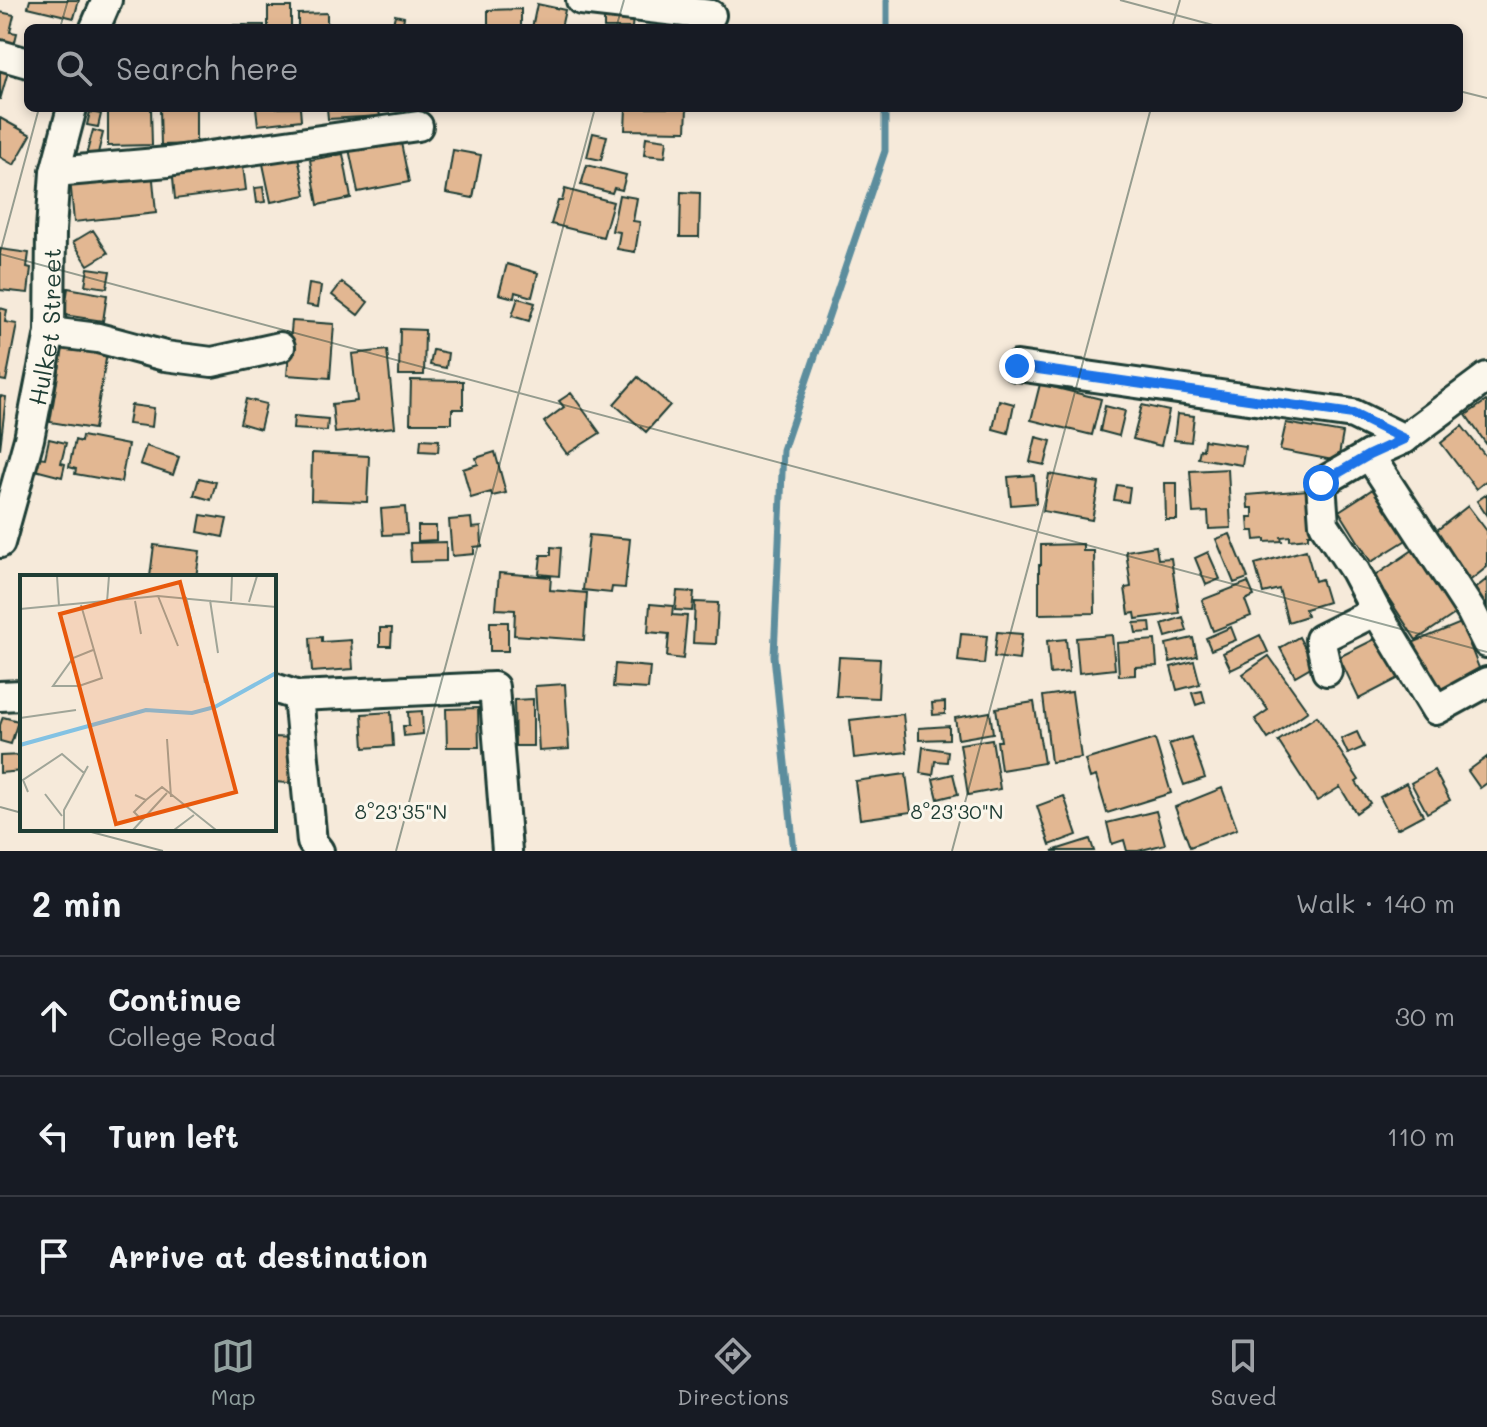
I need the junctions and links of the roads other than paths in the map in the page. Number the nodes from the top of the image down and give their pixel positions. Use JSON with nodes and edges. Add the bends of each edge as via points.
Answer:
{"nodes":[{"id":1,"x":107,"y":0,"type":"edge"},
{"id":2,"x":581,"y":0,"type":"edge"},
{"id":3,"x":711,"y":15,"type":"dead end"},
{"id":4,"x":97,"y":24,"type":"edge"},
{"id":5,"x":0,"y":55,"type":"edge"},
{"id":6,"x":24,"y":62,"type":"edge"},
{"id":7,"x":71,"y":112,"type":"edge"},
{"id":8,"x":418,"y":126,"type":"dead end"},
{"id":9,"x":55,"y":172,"type":"junction"},
{"id":10,"x":50,"y":332,"type":"junction"},
{"id":11,"x":280,"y":347,"type":"dead end"},
{"id":12,"x":1017,"y":366,"type":"dead end"},
{"id":13,"x":1487,"y":377,"type":"edge"},
{"id":14,"x":1404,"y":439,"type":"junction"},
{"id":15,"x":1369,"y":455,"type":"junction"},
{"id":16,"x":2,"y":524,"type":"edge"},
{"id":17,"x":1376,"y":611,"type":"junction"},
{"id":18,"x":1487,"y":643,"type":"edge"},
{"id":19,"x":1327,"y":671,"type":"dead end"},
{"id":20,"x":1487,"y":682,"type":"edge"},
{"id":21,"x":286,"y":692,"type":"edge"},
{"id":22,"x":20,"y":695,"type":"edge"},
{"id":23,"x":0,"y":696,"type":"edge"},
{"id":24,"x":319,"y":851,"type":"edge"},
{"id":25,"x":507,"y":851,"type":"edge"}],
"edges":[{"from":1,"to":4,"type":"street"},
{"from":2,"to":3,"type":"street"},
{"from":5,"to":6,"type":"street"},
{"from":7,"to":9,"type":"street","name":"Hulket Street"},
{"from":8,"to":9,"type":"street","via":[[168,162]]},
{"from":9,"to":10,"type":"street","name":"Hulket Street"},
{"from":10,"to":11,"type":"street","via":[[212,362]]},
{"from":10,"to":16,"type":"street","name":"Hulket Street","via":[[29,439]]},
{"from":12,"to":14,"type":"street","via":[[1353,414]]},
{"from":13,"to":14,"type":"street"},
{"from":14,"to":15,"type":"street"},
{"from":15,"to":17,"type":"street","via":[[1321,483],[1324,524]]},
{"from":15,"to":18,"type":"street"},
{"from":17,"to":19,"type":"street","via":[[1320,639]]},
{"from":17,"to":20,"type":"street","via":[[1436,710]]},
{"from":21,"to":24,"type":"street","via":[[312,842]]},
{"from":21,"to":25,"type":"street","via":[[494,687]]},
{"from":22,"to":23,"type":"street"}]}
